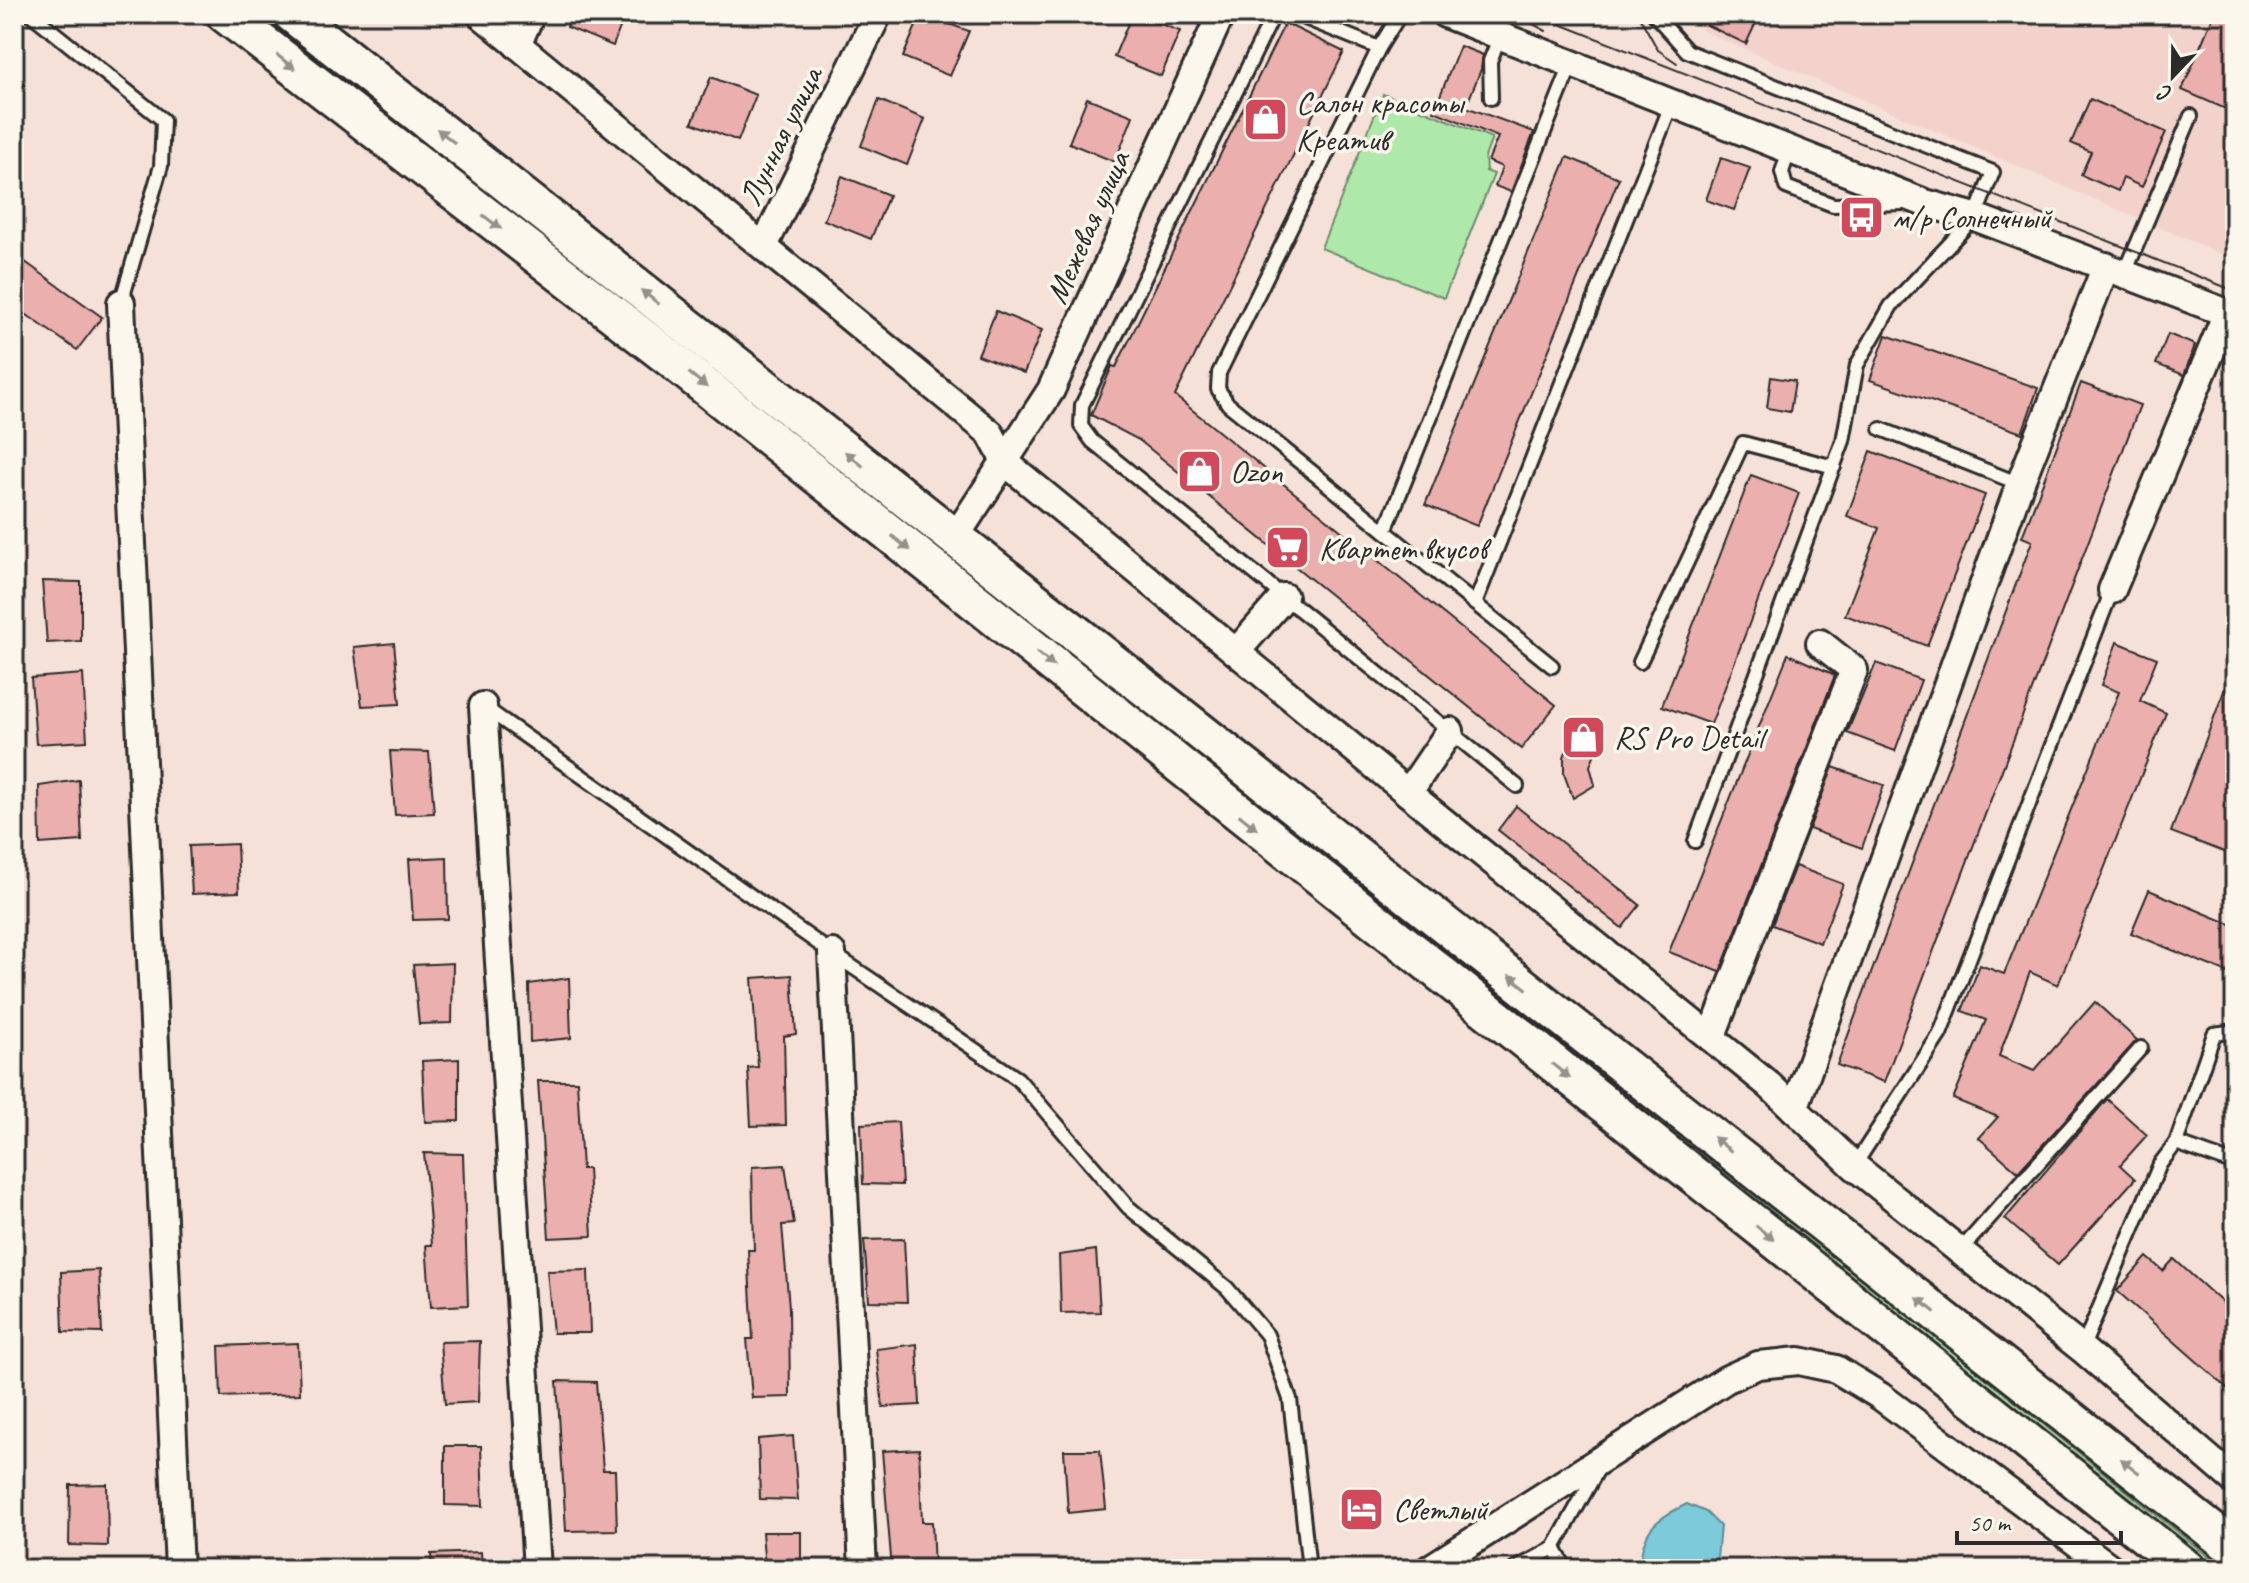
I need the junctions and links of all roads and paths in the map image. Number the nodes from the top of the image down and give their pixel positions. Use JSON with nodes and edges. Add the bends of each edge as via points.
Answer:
{"nodes":[{"id":1,"x":31,"y":14,"type":"edge"},
{"id":2,"x":225,"y":14,"type":"edge"},
{"id":3,"x":292,"y":14,"type":"edge"},
{"id":4,"x":480,"y":14,"type":"edge"},
{"id":5,"x":531,"y":14,"type":"edge"},
{"id":6,"x":878,"y":14,"type":"edge"},
{"id":7,"x":1221,"y":14,"type":"edge"},
{"id":8,"x":1274,"y":14,"type":"edge"},
{"id":9,"x":1295,"y":14,"type":"edge"},
{"id":10,"x":1400,"y":14,"type":"edge"},
{"id":11,"x":1445,"y":14,"type":"edge"},
{"id":12,"x":1654,"y":14,"type":"edge"},
{"id":13,"x":1500,"y":36,"type":"junction"},
{"id":14,"x":517,"y":45,"type":"junction"},
{"id":15,"x":1379,"y":48,"type":"junction"},
{"id":16,"x":1571,"y":65,"type":"junction"},
{"id":17,"x":1491,"y":98,"type":"dead end"},
{"id":18,"x":1671,"y":105,"type":"junction"},
{"id":19,"x":2191,"y":116,"type":"dead end"},
{"id":20,"x":1789,"y":151,"type":"junction"},
{"id":21,"x":1925,"y":203,"type":"junction"},
{"id":22,"x":1975,"y":217,"type":"junction"},
{"id":23,"x":764,"y":246,"type":"junction"},
{"id":24,"x":2115,"y":270,"type":"junction"},
{"id":25,"x":121,"y":303,"type":"joint"},
{"id":26,"x":2231,"y":315,"type":"edge"},
{"id":27,"x":1881,"y":429,"type":"dead end"},
{"id":28,"x":1006,"y":463,"type":"junction"},
{"id":29,"x":1834,"y":467,"type":"junction"},
{"id":30,"x":2020,"y":484,"type":"junction"},
{"id":31,"x":1385,"y":531,"type":"junction"},
{"id":32,"x":954,"y":539,"type":"junction"},
{"id":33,"x":2112,"y":590,"type":"joint"},
{"id":34,"x":1284,"y":597,"type":"junction"},
{"id":35,"x":1475,"y":604,"type":"junction"},
{"id":36,"x":1820,"y":643,"type":"dead end"},
{"id":37,"x":1236,"y":652,"type":"junction"},
{"id":38,"x":1640,"y":662,"type":"dead end"},
{"id":39,"x":1552,"y":666,"type":"dead end"},
{"id":40,"x":483,"y":706,"type":"joint"},
{"id":41,"x":1450,"y":731,"type":"junction"},
{"id":42,"x":1517,"y":786,"type":"dead end"},
{"id":43,"x":1408,"y":793,"type":"junction"},
{"id":44,"x":1695,"y":841,"type":"dead end"},
{"id":45,"x":832,"y":953,"type":"junction"},
{"id":46,"x":2235,"y":1031,"type":"edge"},
{"id":47,"x":1711,"y":1038,"type":"junction"},
{"id":48,"x":2141,"y":1048,"type":"dead end"},
{"id":49,"x":1794,"y":1109,"type":"junction"},
{"id":50,"x":2176,"y":1143,"type":"junction"},
{"id":51,"x":2235,"y":1164,"type":"edge"},
{"id":52,"x":1854,"y":1166,"type":"junction"},
{"id":53,"x":1959,"y":1252,"type":"junction"},
{"id":54,"x":2082,"y":1349,"type":"junction"},
{"id":55,"x":1606,"y":1456,"type":"junction"},
{"id":56,"x":2235,"y":1481,"type":"edge"},
{"id":57,"x":1554,"y":1548,"type":"junction"},
{"id":58,"x":2235,"y":1549,"type":"edge"},
{"id":59,"x":179,"y":1569,"type":"edge"},
{"id":60,"x":537,"y":1569,"type":"edge"},
{"id":61,"x":863,"y":1569,"type":"edge"},
{"id":62,"x":1309,"y":1569,"type":"edge"},
{"id":63,"x":1429,"y":1569,"type":"edge"},
{"id":64,"x":1515,"y":1569,"type":"edge"},
{"id":65,"x":1566,"y":1569,"type":"edge"},
{"id":66,"x":2112,"y":1569,"type":"edge"},
{"id":67,"x":2187,"y":1569,"type":"edge"}],
"edges":[{"from":1,"to":25,"type":"lane","via":[[163,120],[161,166]]},
{"from":2,"to":67,"type":"main road","one_way":true,"via":[[671,359]]},
{"from":32,"to":3,"type":"main road","one_way":true},
{"from":4,"to":14,"type":"street"},
{"from":5,"to":14,"type":"street"},
{"from":6,"to":23,"type":"street","name":"Лунная улица"},
{"from":7,"to":28,"type":"street","name":"Межевая улица","via":[[1051,390]]},
{"from":8,"to":34,"type":"lane","via":[[1080,417],[1092,441]]},
{"from":9,"to":15,"type":"lane"},
{"from":10,"to":15,"type":"lane"},
{"from":11,"to":13,"type":"street"},
{"from":12,"to":22,"type":"lane","via":[[1687,51],[1993,172]]},
{"from":13,"to":16,"type":"street"},
{"from":13,"to":17,"type":"lane","via":[[1490,61]]},
{"from":14,"to":23,"type":"street"},
{"from":15,"to":31,"type":"lane","via":[[1217,381],[1228,404]]},
{"from":16,"to":18,"type":"street"},
{"from":16,"to":31,"type":"lane"},
{"from":18,"to":20,"type":"street"},
{"from":18,"to":35,"type":"lane"},
{"from":19,"to":24,"type":"lane"},
{"from":20,"to":21,"type":"street"},
{"from":20,"to":21,"type":"lane","via":[[1782,172],[1786,187],[1833,205]]},
{"from":21,"to":22,"type":"street"},
{"from":22,"to":24,"type":"street"},
{"from":22,"to":29,"type":"lane","via":[[1891,306],[1874,334],[1857,365]]},
{"from":23,"to":28,"type":"street","via":[[990,433]]},
{"from":24,"to":26,"type":"street"},
{"from":24,"to":30,"type":"street"},
{"from":25,"to":59,"type":"street"},
{"from":26,"to":33,"type":"street"},
{"from":27,"to":30,"type":"lane"},
{"from":28,"to":32,"type":"street","name":"Межевая улица"},
{"from":28,"to":37,"type":"street"},
{"from":29,"to":38,"type":"lane","via":[[1743,443]]},
{"from":29,"to":44,"type":"lane"},
{"from":30,"to":49,"type":"street"},
{"from":31,"to":35,"type":"lane"},
{"from":58,"to":32,"type":"main road","one_way":true},
{"from":33,"to":52,"type":"lane","via":[[1940,1034]]},
{"from":34,"to":37,"type":"street"},
{"from":34,"to":41,"type":"lane"},
{"from":35,"to":39,"type":"lane"},
{"from":36,"to":47,"type":"street","via":[[1854,670]]},
{"from":37,"to":43,"type":"street"},
{"from":40,"to":45,"type":"lane"},
{"from":40,"to":60,"type":"street"},
{"from":41,"to":42,"type":"lane"},
{"from":41,"to":43,"type":"street"},
{"from":43,"to":47,"type":"street"},
{"from":45,"to":61,"type":"street"},
{"from":45,"to":62,"type":"lane","via":[[1018,1079],[1128,1207],[1227,1288],[1267,1335],[1290,1399]]},
{"from":46,"to":50,"type":"lane","via":[[2214,1034]]},
{"from":47,"to":49,"type":"street"},
{"from":48,"to":53,"type":"lane"},
{"from":49,"to":52,"type":"street"},
{"from":50,"to":51,"type":"lane"},
{"from":50,"to":54,"type":"lane","via":[[2160,1164]]},
{"from":52,"to":53,"type":"street"},
{"from":53,"to":54,"type":"street"},
{"from":54,"to":56,"type":"street"},
{"from":55,"to":57,"type":"lane"},
{"from":55,"to":63,"type":"street"},
{"from":55,"to":66,"type":"street","via":[[1758,1365],[1799,1361],[1836,1369]]},
{"from":57,"to":64,"type":"lane"},
{"from":57,"to":65,"type":"lane"}]}
